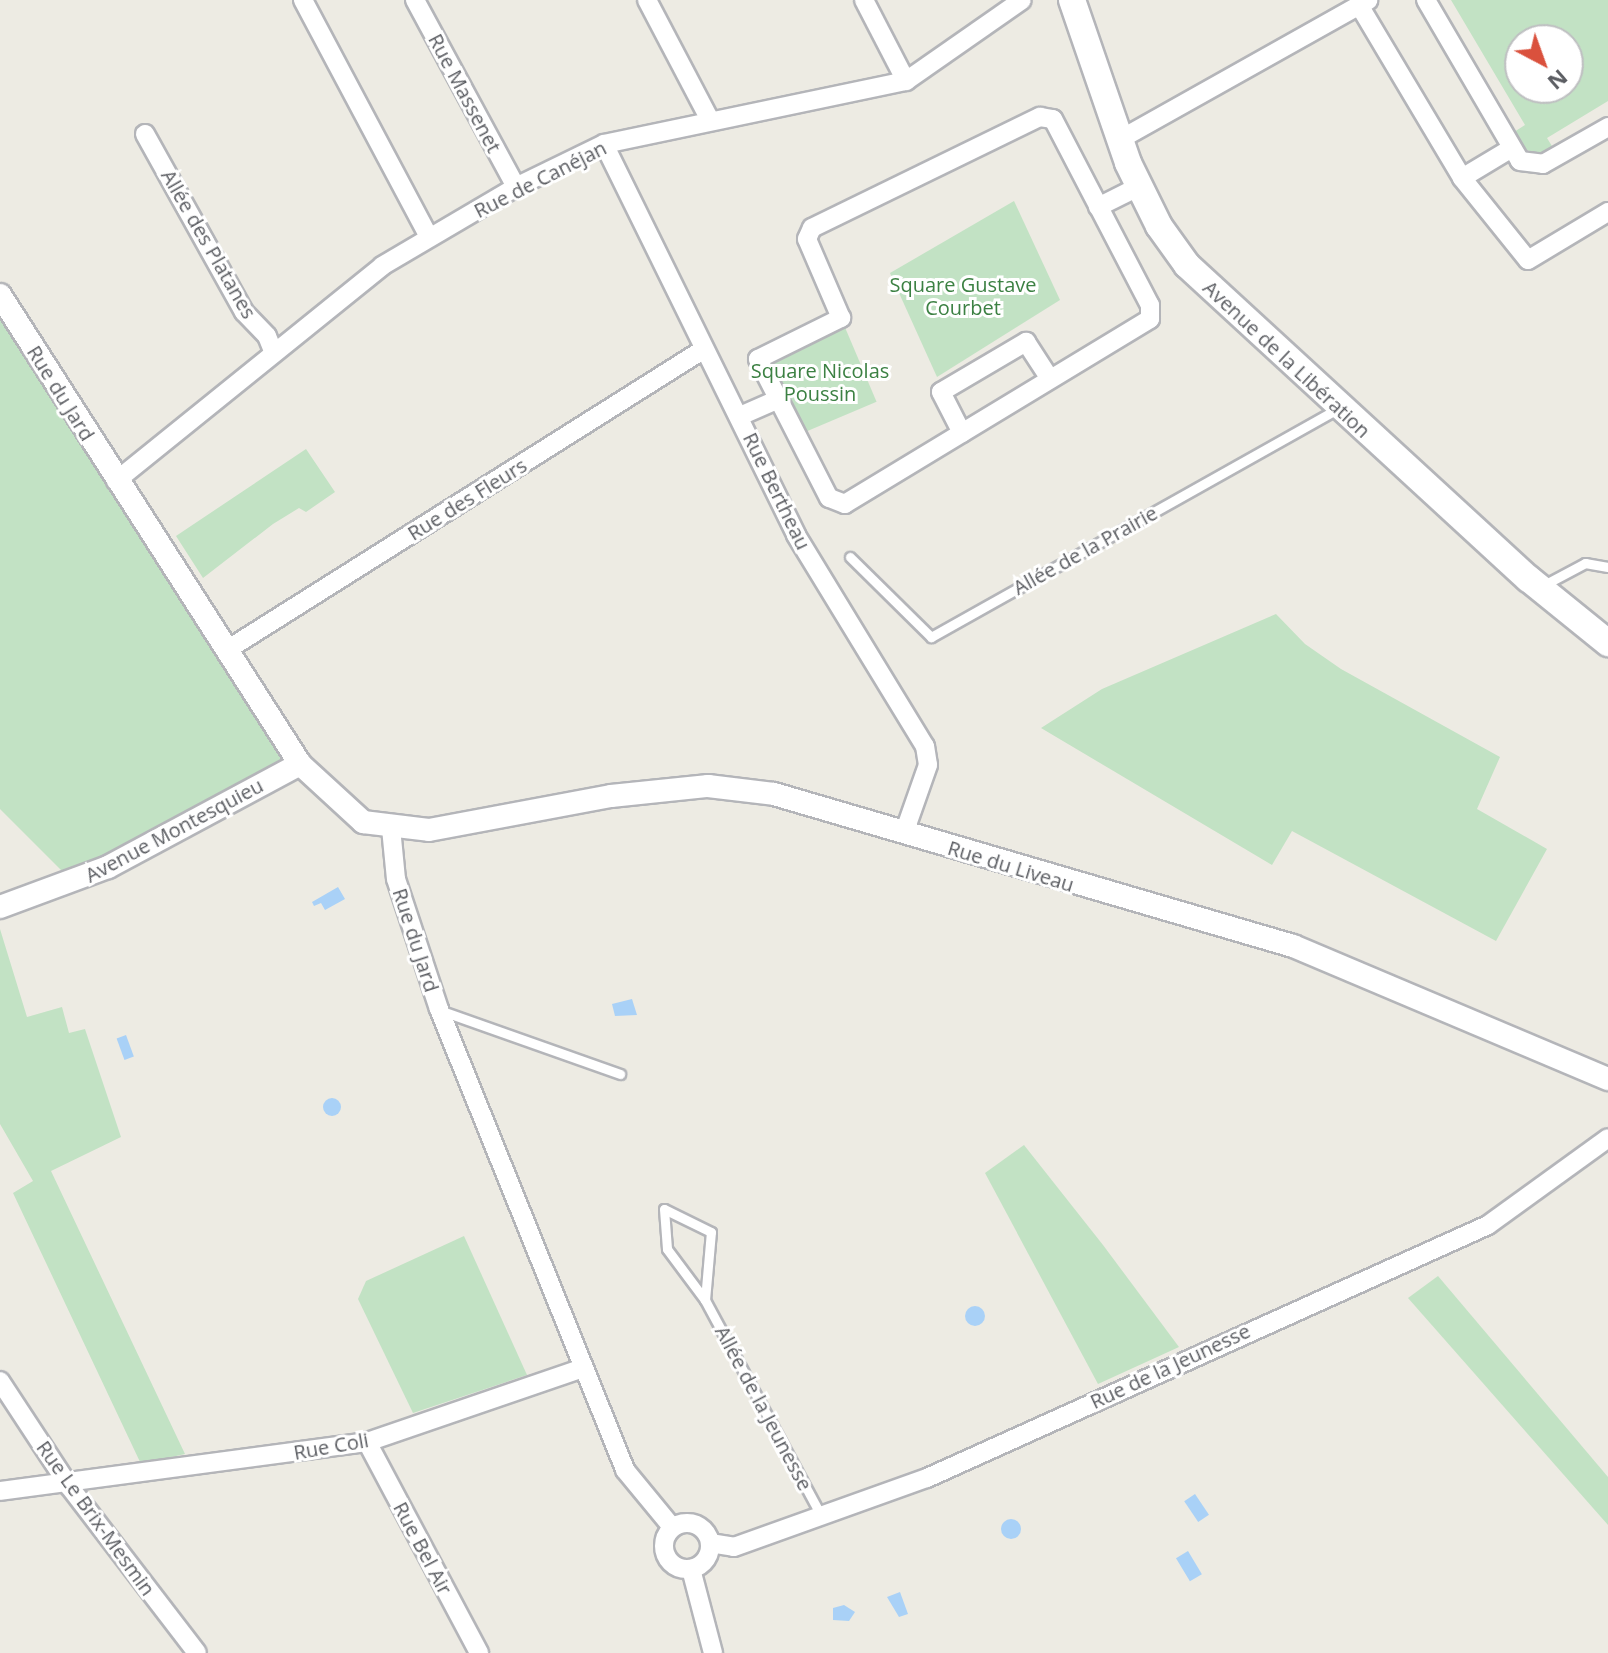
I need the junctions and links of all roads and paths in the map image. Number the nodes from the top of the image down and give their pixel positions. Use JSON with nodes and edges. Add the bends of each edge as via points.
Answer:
{"nodes":[{"id":1,"x":304,"y":0,"type":"edge"},
{"id":2,"x":415,"y":0,"type":"edge"},
{"id":3,"x":647,"y":0,"type":"edge"},
{"id":4,"x":864,"y":0,"type":"edge"},
{"id":5,"x":1022,"y":0,"type":"edge"},
{"id":6,"x":1072,"y":0,"type":"edge"},
{"id":7,"x":1426,"y":0,"type":"edge"},
{"id":8,"x":1363,"y":3,"type":"edge"},
{"id":9,"x":906,"y":81,"type":"junction"},
{"id":10,"x":710,"y":120,"type":"junction"},
{"id":11,"x":1608,"y":127,"type":"edge"},
{"id":12,"x":145,"y":134,"type":"dead end"},
{"id":13,"x":1119,"y":140,"type":"junction"},
{"id":14,"x":604,"y":144,"type":"junction"},
{"id":15,"x":1512,"y":148,"type":"junction"},
{"id":16,"x":1462,"y":178,"type":"junction"},
{"id":17,"x":516,"y":187,"type":"junction"},
{"id":18,"x":1138,"y":187,"type":"junction"},
{"id":19,"x":1098,"y":207,"type":"junction"},
{"id":20,"x":1608,"y":212,"type":"edge"},
{"id":21,"x":429,"y":237,"type":"junction"},
{"id":22,"x":0,"y":295,"type":"edge"},
{"id":23,"x":704,"y":349,"type":"junction"},
{"id":24,"x":274,"y":353,"type":"junction"},
{"id":25,"x":1050,"y":379,"type":"junction"},
{"id":26,"x":779,"y":399,"type":"junction"},
{"id":27,"x":1339,"y":408,"type":"junction"},
{"id":28,"x":740,"y":416,"type":"junction"},
{"id":29,"x":962,"y":433,"type":"junction"},
{"id":30,"x":116,"y":481,"type":"junction"},
{"id":31,"x":850,"y":557,"type":"dead end"},
{"id":32,"x":1608,"y":567,"type":"edge"},
{"id":33,"x":1539,"y":588,"type":"junction"},
{"id":34,"x":1608,"y":643,"type":"edge"},
{"id":35,"x":230,"y":648,"type":"junction"},
{"id":36,"x":300,"y":764,"type":"junction"},
{"id":37,"x":391,"y":828,"type":"junction"},
{"id":38,"x":904,"y":833,"type":"junction"},
{"id":39,"x":0,"y":907,"type":"edge"},
{"id":40,"x":439,"y":1009,"type":"junction"},
{"id":41,"x":620,"y":1074,"type":"dead end"},
{"id":42,"x":1608,"y":1079,"type":"edge"},
{"id":43,"x":1608,"y":1138,"type":"edge"},
{"id":44,"x":705,"y":1300,"type":"junction"},
{"id":45,"x":583,"y":1368,"type":"junction"},
{"id":46,"x":0,"y":1381,"type":"edge"},
{"id":47,"x":367,"y":1442,"type":"junction"},
{"id":48,"x":69,"y":1486,"type":"junction"},
{"id":49,"x":0,"y":1491,"type":"edge"},
{"id":50,"x":822,"y":1517,"type":"junction"},
{"id":51,"x":672,"y":1527,"type":"junction"},
{"id":52,"x":710,"y":1543,"type":"junction"},
{"id":53,"x":691,"y":1569,"type":"junction"},
{"id":54,"x":197,"y":1653,"type":"edge"},
{"id":55,"x":479,"y":1653,"type":"edge"},
{"id":56,"x":713,"y":1653,"type":"edge"}],
"edges":[{"from":1,"to":21,"type":"street"},
{"from":2,"to":17,"type":"street","name":"Rue Massenet"},
{"from":3,"to":10,"type":"street"},
{"from":4,"to":9,"type":"street"},
{"from":5,"to":9,"type":"street","name":"Rue de Canéjan"},
{"from":6,"to":13,"type":"main road","name":"Avenue de la Libération"},
{"from":7,"to":15,"type":"street"},
{"from":8,"to":13,"type":"street"},
{"from":8,"to":16,"type":"street"},
{"from":9,"to":10,"type":"street","name":"Rue de Canéjan"},
{"from":10,"to":14,"type":"street","name":"Rue de Canéjan"},
{"from":11,"to":15,"type":"street","via":[[1543,164],[1520,161]]},
{"from":12,"to":24,"type":"street","name":"Allée des Platanes","via":[[244,312],[267,336]]},
{"from":13,"to":18,"type":"main road","name":"Avenue de la Libération"},
{"from":14,"to":17,"type":"street","name":"Rue de Canéjan"},
{"from":14,"to":23,"type":"street","name":"Rue Bertheau"},
{"from":15,"to":16,"type":"street"},
{"from":16,"to":20,"type":"street","via":[[1528,260]]},
{"from":17,"to":21,"type":"street","name":"Rue de Canéjan"},
{"from":18,"to":19,"type":"street"},
{"from":18,"to":27,"type":"main road","name":"Avenue de la Libération","via":[[1196,275]]},
{"from":19,"to":25,"type":"street","via":[[1150,305],[1150,319]]},
{"from":19,"to":26,"type":"street","via":[[1053,119],[1040,117],[812,228],[807,239],[841,318],[758,359]]},
{"from":21,"to":24,"type":"street","name":"Rue de Canéjan","via":[[382,266]]},
{"from":22,"to":30,"type":"street","name":"Rue du Jard"},
{"from":23,"to":28,"type":"street","name":"Rue Bertheau"},
{"from":23,"to":35,"type":"street","name":"Rue des Fleurs"},
{"from":24,"to":30,"type":"street","name":"Rue de Canéjan"},
{"from":25,"to":29,"type":"street"},
{"from":25,"to":29,"type":"street","via":[[1026,342],[941,392]]},
{"from":26,"to":28,"type":"street"},
{"from":26,"to":29,"type":"street","via":[[829,498],[845,504]]},
{"from":27,"to":31,"type":"lane","name":"Allée de la Prairie","via":[[931,637]]},
{"from":27,"to":33,"type":"main road","name":"Avenue de la Libération"},
{"from":28,"to":38,"type":"street","name":"Rue Bertheau","via":[[796,535],[925,746],[928,765]]},
{"from":30,"to":35,"type":"street","name":"Rue du Jard"},
{"from":32,"to":33,"type":"lane","via":[[1585,563]]},
{"from":33,"to":34,"type":"main road","name":"Avenue de la Libération"},
{"from":35,"to":36,"type":"street","name":"Rue du Jard"},
{"from":36,"to":37,"type":"street","name":"Rue du Jard","via":[[350,814],[374,827]]},
{"from":36,"to":39,"type":"street","name":"Avenue Montesquieu","via":[[108,867]]},
{"from":37,"to":38,"type":"street","name":"Rue du Liveau","via":[[429,830],[611,796],[708,786],[774,794]]},
{"from":37,"to":40,"type":"street","name":"Rue du Jard","via":[[396,879]]},
{"from":38,"to":42,"type":"street","name":"Rue du Liveau","via":[[1293,946]]},
{"from":40,"to":41,"type":"lane"},
{"from":40,"to":45,"type":"street","name":"Rue du Jard"},
{"from":43,"to":50,"type":"street","name":"Rue de la Jeunesse","via":[[1488,1225],[927,1478]]},
{"from":44,"to":44,"type":"lane","name":"Allée de la Jeunesse","via":[[711,1232],[664,1209],[667,1249]]},
{"from":44,"to":50,"type":"lane","name":"Allée de la Jeunesse"},
{"from":45,"to":47,"type":"street","name":"Rue Coli"},
{"from":45,"to":51,"type":"street","name":"Rue du Jard","via":[[625,1470]]},
{"from":46,"to":48,"type":"street","name":"Rue Le Brix-Mesmin"},
{"from":47,"to":48,"type":"street","name":"Rue Coli"},
{"from":47,"to":55,"type":"street","name":"Rue Bel Air"},
{"from":48,"to":49,"type":"street","name":"Rue Coli"},
{"from":48,"to":54,"type":"street","name":"Rue Le Brix-Mesmin"},
{"from":50,"to":52,"type":"street","name":"Rue de la Jeunesse","via":[[734,1547]]},
{"from":51,"to":52,"type":"street","via":[[685,1522],[699,1526]]},
{"from":51,"to":53,"type":"street","via":[[664,1540],[665,1555],[676,1567]]},
{"from":52,"to":53,"type":"street","via":[[707,1557]]},
{"from":53,"to":56,"type":"street"}]}
